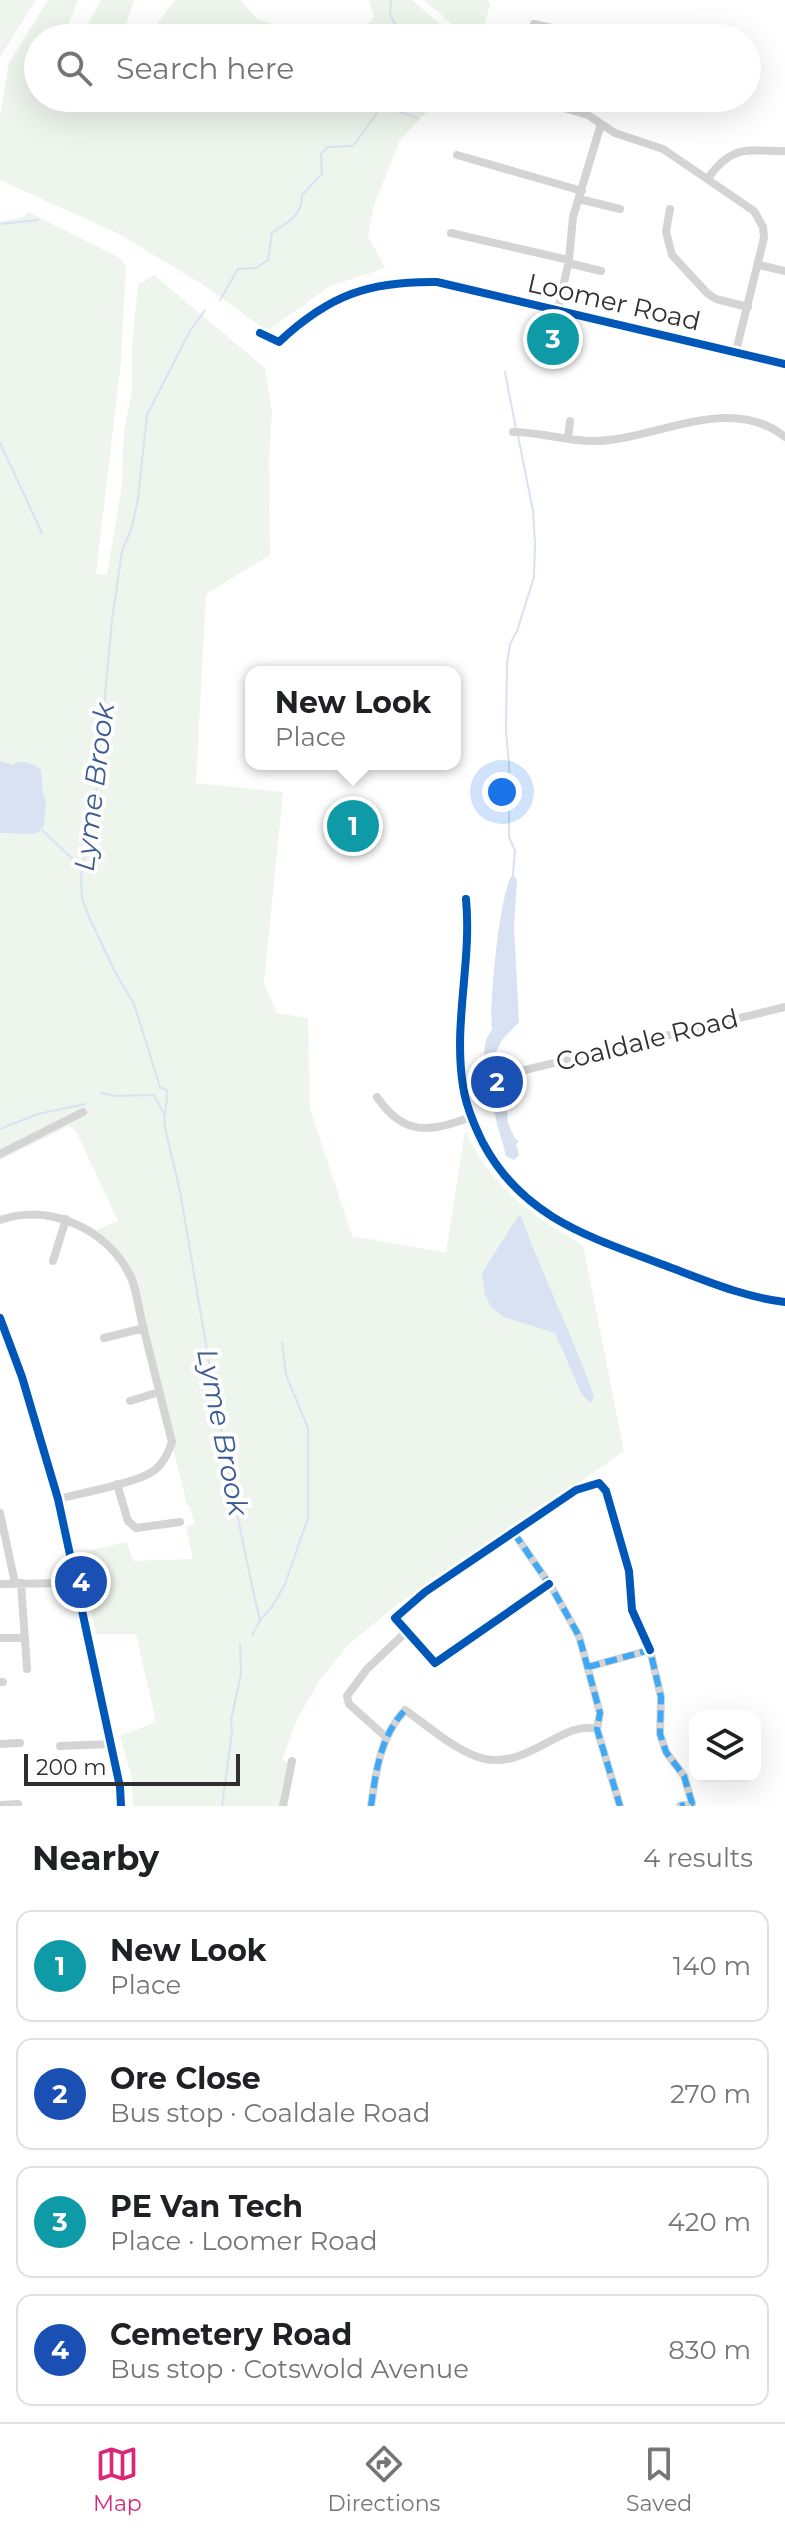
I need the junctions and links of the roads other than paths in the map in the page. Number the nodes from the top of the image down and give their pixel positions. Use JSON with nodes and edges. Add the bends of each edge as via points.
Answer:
{"nodes":[{"id":1,"x":578,"y":112,"type":"edge"},
{"id":2,"x":601,"y":124,"type":"junction"},
{"id":3,"x":785,"y":151,"type":"edge"},
{"id":4,"x":463,"y":154,"type":"dead end"},
{"id":5,"x":708,"y":178,"type":"junction"},
{"id":6,"x":580,"y":195,"type":"junction"},
{"id":7,"x":620,"y":209,"type":"dead end"},
{"id":8,"x":670,"y":209,"type":"dead end"},
{"id":9,"x":456,"y":231,"type":"dead end"},
{"id":10,"x":568,"y":262,"type":"junction"},
{"id":11,"x":759,"y":265,"type":"junction"},
{"id":12,"x":601,"y":271,"type":"dead end"},
{"id":13,"x":785,"y":271,"type":"edge"},
{"id":14,"x":748,"y":307,"type":"junction"},
{"id":15,"x":558,"y":310,"type":"junction"},
{"id":16,"x":260,"y":333,"type":"dead end"},
{"id":17,"x":736,"y":351,"type":"junction"},
{"id":18,"x":785,"y":364,"type":"edge"},
{"id":19,"x":570,"y":421,"type":"dead end"},
{"id":20,"x":513,"y":432,"type":"dead end"},
{"id":21,"x":785,"y":437,"type":"edge"},
{"id":22,"x":568,"y":438,"type":"junction"},
{"id":23,"x":466,"y":899,"type":"dead end"},
{"id":24,"x":785,"y":1007,"type":"edge"},
{"id":25,"x":463,"y":1085,"type":"junction"},
{"id":26,"x":377,"y":1097,"type":"dead end"},
{"id":27,"x":83,"y":1112,"type":"dead end"},
{"id":28,"x":471,"y":1117,"type":"junction"},
{"id":29,"x":0,"y":1154,"type":"edge"},
{"id":30,"x":66,"y":1219,"type":"junction"},
{"id":31,"x":0,"y":1220,"type":"edge"},
{"id":32,"x":53,"y":1261,"type":"dead end"},
{"id":33,"x":785,"y":1302,"type":"edge"},
{"id":34,"x":0,"y":1318,"type":"edge"},
{"id":35,"x":144,"y":1328,"type":"junction"},
{"id":36,"x":104,"y":1338,"type":"dead end"},
{"id":37,"x":159,"y":1392,"type":"junction"},
{"id":38,"x":130,"y":1401,"type":"dead end"},
{"id":39,"x":117,"y":1484,"type":"junction"},
{"id":40,"x":58,"y":1499,"type":"junction"},
{"id":41,"x":0,"y":1513,"type":"edge"},
{"id":42,"x":180,"y":1522,"type":"dead end"},
{"id":43,"x":514,"y":1533,"type":"junction"},
{"id":44,"x":18,"y":1583,"type":"junction"},
{"id":45,"x":76,"y":1583,"type":"junction"},
{"id":46,"x":0,"y":1584,"type":"edge"},
{"id":47,"x":549,"y":1584,"type":"junction"},
{"id":48,"x":407,"y":1631,"type":"junction"},
{"id":49,"x":0,"y":1638,"type":"edge"},
{"id":50,"x":25,"y":1638,"type":"junction"},
{"id":51,"x":650,"y":1650,"type":"junction"},
{"id":52,"x":588,"y":1667,"type":"junction"},
{"id":53,"x":27,"y":1669,"type":"dead end"},
{"id":54,"x":597,"y":1729,"type":"junction"},
{"id":55,"x":386,"y":1737,"type":"junction"},
{"id":56,"x":20,"y":1743,"type":"dead end"},
{"id":57,"x":0,"y":1744,"type":"edge"},
{"id":58,"x":111,"y":1744,"type":"junction"},
{"id":59,"x":60,"y":1746,"type":"dead end"},
{"id":60,"x":292,"y":1761,"type":"dead end"},
{"id":61,"x":692,"y":1803,"type":"junction"},
{"id":62,"x":18,"y":1804,"type":"dead end"},
{"id":63,"x":0,"y":1805,"type":"edge"},
{"id":64,"x":121,"y":1806,"type":"edge"},
{"id":65,"x":283,"y":1806,"type":"edge"},
{"id":66,"x":371,"y":1806,"type":"edge"},
{"id":67,"x":620,"y":1806,"type":"edge"},
{"id":68,"x":680,"y":1806,"type":"edge"},
{"id":69,"x":703,"y":1806,"type":"edge"}],
"edges":[{"from":1,"to":2,"type":"street"},
{"from":2,"to":5,"type":"street","via":[[663,149]]},
{"from":2,"to":6,"type":"street"},
{"from":3,"to":5,"type":"street","via":[[732,154]]},
{"from":4,"to":6,"type":"street"},
{"from":5,"to":11,"type":"street","via":[[760,218],[764,238]]},
{"from":6,"to":7,"type":"street"},
{"from":6,"to":10,"type":"street"},
{"from":8,"to":14,"type":"street","via":[[666,232],[672,255],[707,293]]},
{"from":9,"to":10,"type":"street"},
{"from":10,"to":12,"type":"street"},
{"from":10,"to":15,"type":"street"},
{"from":11,"to":13,"type":"street"},
{"from":11,"to":14,"type":"street"},
{"from":14,"to":17,"type":"street"},
{"from":15,"to":16,"type":"street","name":"Loomer Road","via":[[437,282],[405,281],[329,302],[279,342]]},
{"from":15,"to":17,"type":"street","name":"Loomer Road"},
{"from":17,"to":18,"type":"street","name":"Loomer Road"},
{"from":19,"to":22,"type":"street"},
{"from":20,"to":22,"type":"street"},
{"from":21,"to":22,"type":"street","via":[[744,419],[724,418],[628,439]]},
{"from":23,"to":25,"type":"street"},
{"from":24,"to":25,"type":"street","name":"Coaldale Road"},
{"from":25,"to":28,"type":"street"},
{"from":26,"to":28,"type":"street","via":[[399,1122],[418,1129],[438,1129]]},
{"from":27,"to":29,"type":"street"},
{"from":28,"to":33,"type":"street","via":[[507,1179],[548,1216],[740,1293]]},
{"from":30,"to":31,"type":"street","via":[[20,1213]]},
{"from":30,"to":32,"type":"street"},
{"from":30,"to":35,"type":"street","via":[[97,1236],[130,1275]]},
{"from":34,"to":40,"type":"street"},
{"from":35,"to":36,"type":"street"},
{"from":35,"to":37,"type":"street"},
{"from":37,"to":38,"type":"street"},
{"from":37,"to":39,"type":"street","via":[[172,1442],[167,1455],[155,1471]]},
{"from":39,"to":40,"type":"street"},
{"from":39,"to":42,"type":"street","via":[[128,1521],[136,1528]]},
{"from":40,"to":45,"type":"street"},
{"from":41,"to":44,"type":"street"},
{"from":43,"to":47,"type":"street"},
{"from":43,"to":48,"type":"street","via":[[408,1605],[395,1618]]},
{"from":43,"to":51,"type":"street","via":[[576,1490],[602,1485],[629,1571],[632,1610]]},
{"from":44,"to":45,"type":"street"},
{"from":44,"to":46,"type":"street"},
{"from":44,"to":50,"type":"street"},
{"from":45,"to":58,"type":"street"},
{"from":47,"to":48,"type":"street","via":[[435,1663]]},
{"from":47,"to":52,"type":"street","via":[[570,1617]]},
{"from":48,"to":55,"type":"street","via":[[347,1696],[349,1704]]},
{"from":49,"to":50,"type":"street"},
{"from":50,"to":53,"type":"street"},
{"from":51,"to":52,"type":"street"},
{"from":51,"to":61,"type":"street","via":[[661,1697],[660,1734],[684,1776]]},
{"from":52,"to":54,"type":"street","via":[[600,1713]]},
{"from":54,"to":55,"type":"street","via":[[577,1729],[503,1761],[468,1753],[405,1710]]},
{"from":54,"to":67,"type":"street"},
{"from":55,"to":66,"type":"street"},
{"from":56,"to":57,"type":"street"},
{"from":58,"to":59,"type":"street"},
{"from":58,"to":64,"type":"street"},
{"from":60,"to":65,"type":"street"},
{"from":61,"to":68,"type":"street"},
{"from":61,"to":69,"type":"street"},
{"from":62,"to":63,"type":"street"}]}
